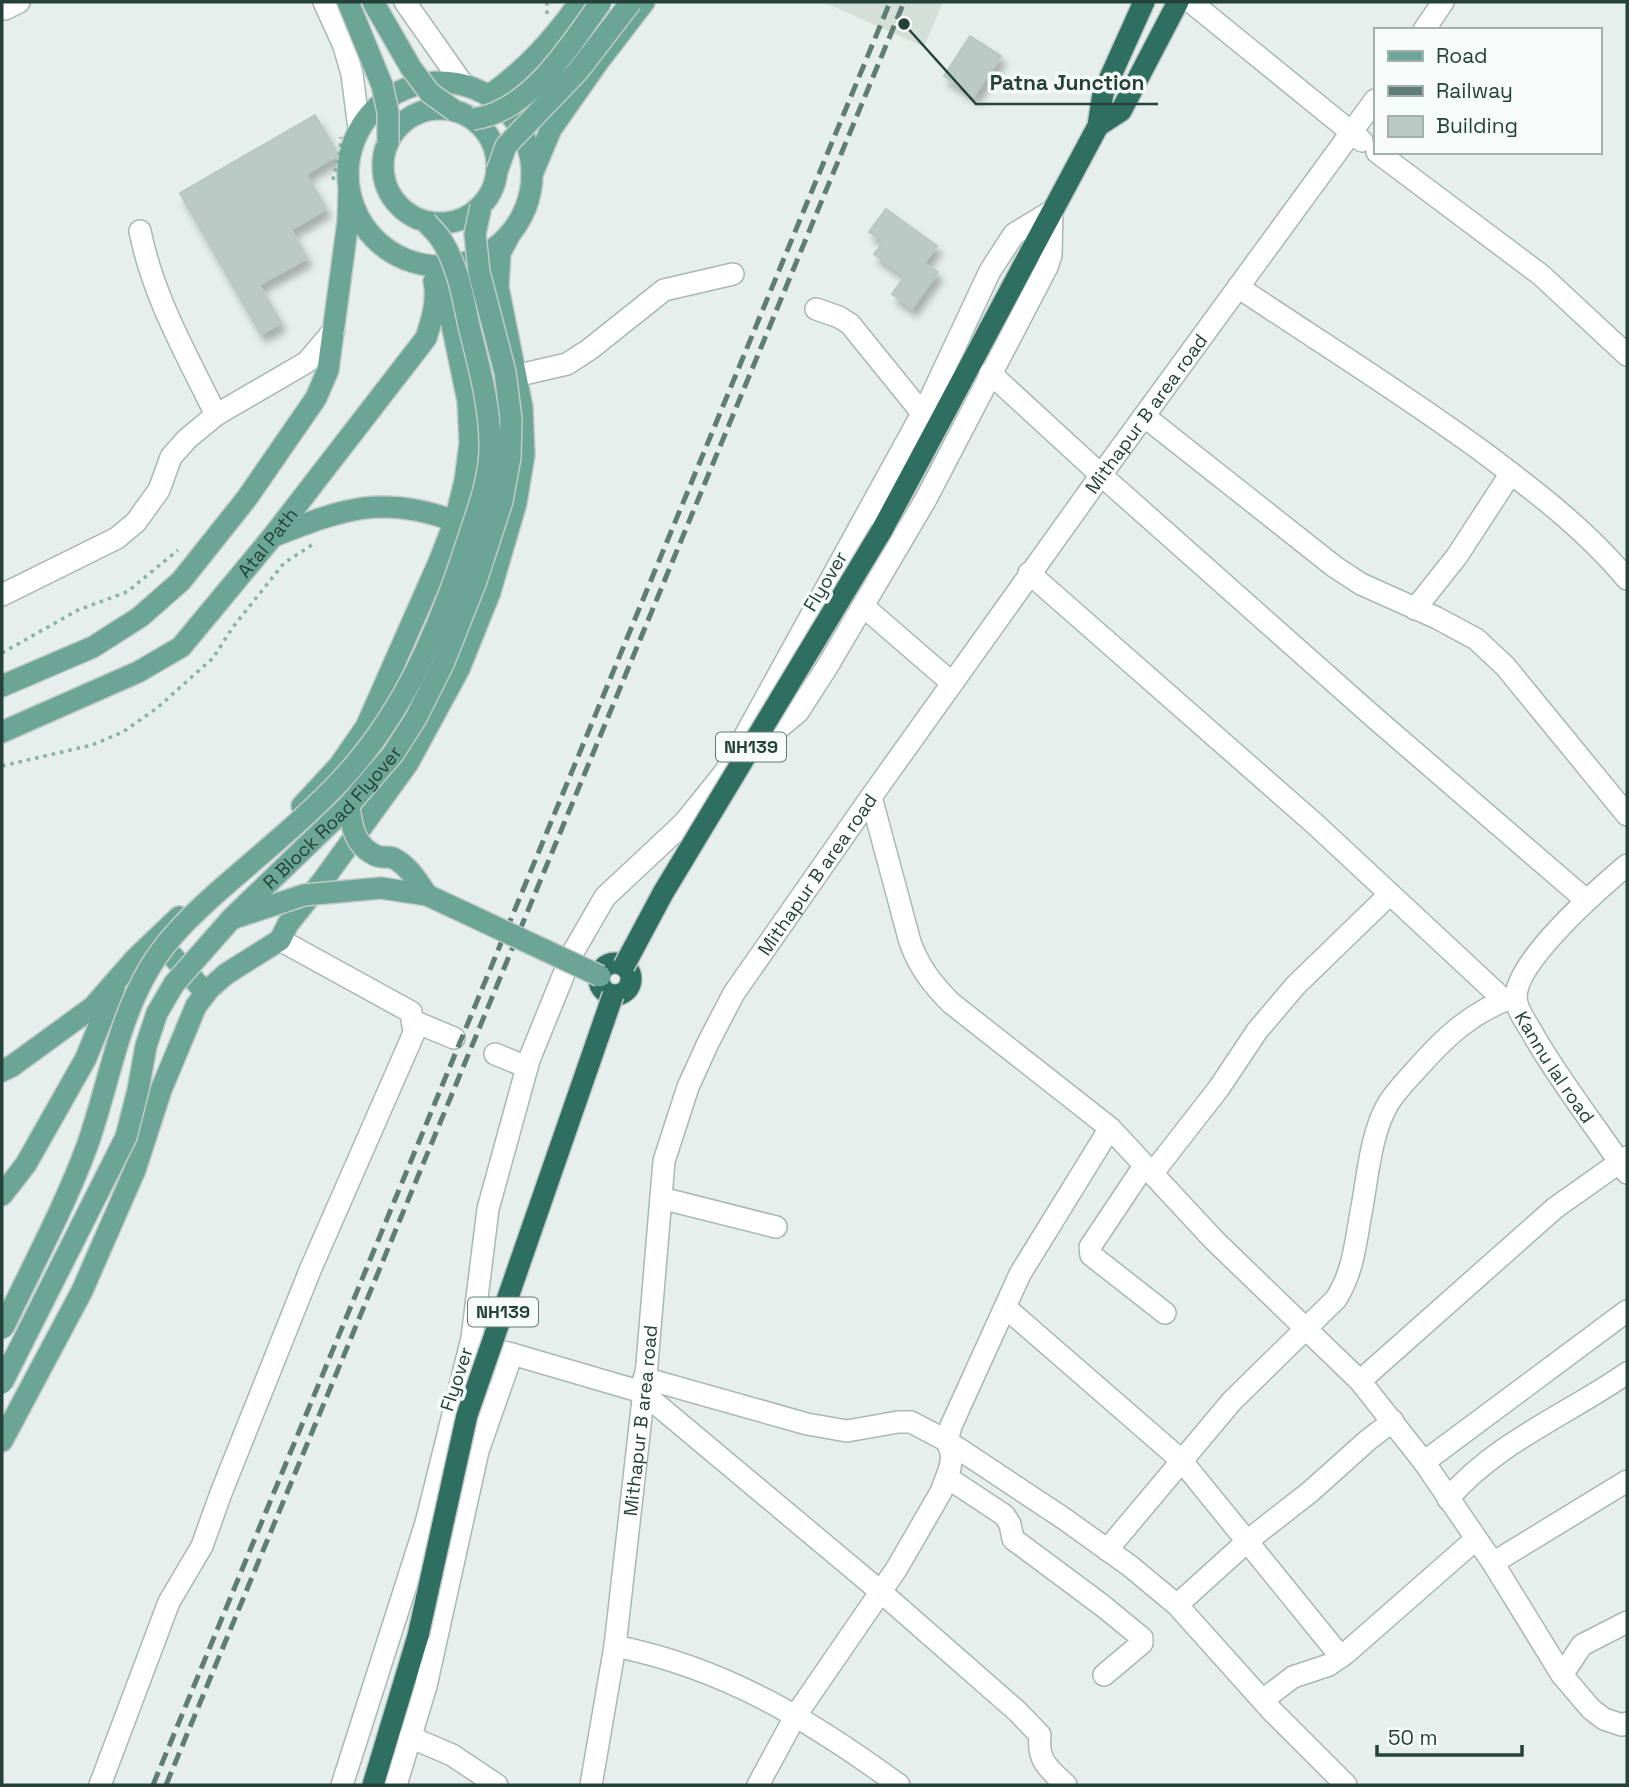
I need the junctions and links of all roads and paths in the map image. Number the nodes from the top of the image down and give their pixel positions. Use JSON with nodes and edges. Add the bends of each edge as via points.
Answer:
{"nodes":[{"id":1,"x":324,"y":2,"type":"edge"},
{"id":2,"x":348,"y":2,"type":"edge"},
{"id":3,"x":373,"y":2,"type":"edge"},
{"id":4,"x":405,"y":2,"type":"edge"},
{"id":5,"x":580,"y":2,"type":"edge"},
{"id":6,"x":601,"y":2,"type":"edge"},
{"id":7,"x":631,"y":2,"type":"edge"},
{"id":8,"x":644,"y":2,"type":"edge"},
{"id":9,"x":1144,"y":2,"type":"edge"},
{"id":10,"x":1178,"y":2,"type":"edge"},
{"id":11,"x":1191,"y":2,"type":"edge"},
{"id":12,"x":1443,"y":2,"type":"edge"},
{"id":13,"x":1425,"y":28,"type":"edge"},
{"id":14,"x":462,"y":83,"type":"junction"},
{"id":15,"x":490,"y":95,"type":"junction"},
{"id":16,"x":1374,"y":102,"type":"edge"},
{"id":17,"x":464,"y":115,"type":"junction"},
{"id":18,"x":1098,"y":126,"type":"junction"},
{"id":19,"x":350,"y":129,"type":"junction"},
{"id":20,"x":1353,"y":134,"type":"junction"},
{"id":21,"x":388,"y":143,"type":"junction"},
{"id":22,"x":1374,"y":150,"type":"edge"},
{"id":23,"x":1380,"y":154,"type":"edge"},
{"id":24,"x":498,"y":171,"type":"junction"},
{"id":25,"x":533,"y":173,"type":"junction"},
{"id":26,"x":340,"y":191,"type":"junction"},
{"id":27,"x":481,"y":206,"type":"junction"},
{"id":28,"x":1052,"y":211,"type":"junction"},
{"id":29,"x":426,"y":222,"type":"junction"},
{"id":30,"x":140,"y":231,"type":"dead end"},
{"id":31,"x":510,"y":234,"type":"junction"},
{"id":32,"x":436,"y":266,"type":"junction"},
{"id":33,"x":733,"y":274,"type":"dead end"},
{"id":34,"x":1238,"y":287,"type":"junction"},
{"id":35,"x":816,"y":309,"type":"dead end"},
{"id":36,"x":334,"y":330,"type":"junction"},
{"id":37,"x":1627,"y":355,"type":"edge"},
{"id":38,"x":990,"y":373,"type":"junction"},
{"id":39,"x":515,"y":376,"type":"junction"},
{"id":40,"x":922,"y":413,"type":"junction"},
{"id":41,"x":216,"y":415,"type":"junction"},
{"id":42,"x":1143,"y":416,"type":"junction"},
{"id":43,"x":1511,"y":473,"type":"junction"},
{"id":44,"x":1101,"y":475,"type":"junction"},
{"id":45,"x":454,"y":521,"type":"junction"},
{"id":46,"x":273,"y":536,"type":"junction"},
{"id":47,"x":327,"y":539,"type":"dead end"},
{"id":48,"x":181,"y":548,"type":"dead end"},
{"id":49,"x":1029,"y":573,"type":"junction"},
{"id":50,"x":1627,"y":579,"type":"edge"},
{"id":51,"x":2,"y":595,"type":"edge"},
{"id":52,"x":420,"y":604,"type":"junction"},
{"id":53,"x":863,"y":606,"type":"junction"},
{"id":54,"x":1415,"y":609,"type":"junction"},
{"id":55,"x":476,"y":627,"type":"junction"},
{"id":56,"x":2,"y":653,"type":"edge"},
{"id":57,"x":952,"y":683,"type":"junction"},
{"id":58,"x":2,"y":686,"type":"edge"},
{"id":59,"x":2,"y":732,"type":"edge"},
{"id":60,"x":2,"y":766,"type":"edge"},
{"id":61,"x":725,"y":772,"type":"junction"},
{"id":62,"x":871,"y":797,"type":"junction"},
{"id":63,"x":349,"y":805,"type":"junction"},
{"id":64,"x":1627,"y":815,"type":"edge"},
{"id":65,"x":1627,"y":865,"type":"edge"},
{"id":66,"x":1390,"y":894,"type":"junction"},
{"id":67,"x":427,"y":895,"type":"junction"},
{"id":68,"x":1586,"y":900,"type":"junction"},
{"id":69,"x":232,"y":918,"type":"junction"},
{"id":70,"x":157,"y":939,"type":"junction"},
{"id":71,"x":279,"y":940,"type":"junction"},
{"id":72,"x":624,"y":966,"type":"junction"},
{"id":73,"x":600,"y":976,"type":"junction"},
{"id":74,"x":117,"y":980,"type":"junction"},
{"id":75,"x":206,"y":993,"type":"junction"},
{"id":76,"x":612,"y":995,"type":"junction"},
{"id":77,"x":1510,"y":998,"type":"junction"},
{"id":78,"x":413,"y":1021,"type":"junction"},
{"id":79,"x":454,"y":1038,"type":"dead end"},
{"id":80,"x":495,"y":1054,"type":"dead end"},
{"id":81,"x":527,"y":1067,"type":"junction"},
{"id":82,"x":2,"y":1071,"type":"edge"},
{"id":83,"x":1110,"y":1128,"type":"junction"},
{"id":84,"x":1625,"y":1164,"type":"edge"},
{"id":85,"x":1148,"y":1170,"type":"junction"},
{"id":86,"x":2,"y":1195,"type":"edge"},
{"id":87,"x":661,"y":1198,"type":"junction"},
{"id":88,"x":776,"y":1227,"type":"dead end"},
{"id":89,"x":1006,"y":1308,"type":"junction"},
{"id":90,"x":1627,"y":1311,"type":"edge"},
{"id":91,"x":1165,"y":1313,"type":"dead end"},
{"id":92,"x":1305,"y":1327,"type":"junction"},
{"id":93,"x":2,"y":1329,"type":"edge"},
{"id":94,"x":470,"y":1344,"type":"junction"},
{"id":95,"x":512,"y":1354,"type":"junction"},
{"id":96,"x":1627,"y":1373,"type":"edge"},
{"id":97,"x":1360,"y":1381,"type":"junction"},
{"id":98,"x":2,"y":1383,"type":"edge"},
{"id":99,"x":643,"y":1385,"type":"junction"},
{"id":100,"x":1393,"y":1421,"type":"junction"},
{"id":101,"x":450,"y":1422,"type":"junction"},
{"id":102,"x":484,"y":1432,"type":"junction"},
{"id":103,"x":2,"y":1441,"type":"edge"},
{"id":104,"x":947,"y":1441,"type":"junction"},
{"id":105,"x":1181,"y":1460,"type":"junction"},
{"id":106,"x":1424,"y":1462,"type":"junction"},
{"id":107,"x":948,"y":1478,"type":"junction"},
{"id":108,"x":1627,"y":1481,"type":"edge"},
{"id":109,"x":1448,"y":1499,"type":"junction"},
{"id":110,"x":1476,"y":1539,"type":"junction"},
{"id":111,"x":1246,"y":1542,"type":"junction"},
{"id":112,"x":1107,"y":1550,"type":"junction"},
{"id":113,"x":1493,"y":1563,"type":"junction"},
{"id":114,"x":881,"y":1592,"type":"junction"},
{"id":115,"x":1177,"y":1605,"type":"junction"},
{"id":116,"x":1627,"y":1622,"type":"edge"},
{"id":117,"x":615,"y":1646,"type":"junction"},
{"id":118,"x":1341,"y":1657,"type":"junction"},
{"id":119,"x":1104,"y":1675,"type":"dead end"},
{"id":120,"x":1562,"y":1675,"type":"junction"},
{"id":121,"x":1263,"y":1700,"type":"junction"},
{"id":122,"x":796,"y":1715,"type":"junction"},
{"id":123,"x":1627,"y":1723,"type":"edge"},
{"id":124,"x":411,"y":1737,"type":"junction"},
{"id":125,"x":100,"y":1785,"type":"edge"},
{"id":126,"x":342,"y":1785,"type":"edge"},
{"id":127,"x":373,"y":1785,"type":"edge"},
{"id":128,"x":396,"y":1785,"type":"edge"},
{"id":129,"x":496,"y":1785,"type":"edge"},
{"id":130,"x":591,"y":1785,"type":"edge"},
{"id":131,"x":758,"y":1785,"type":"edge"},
{"id":132,"x":899,"y":1785,"type":"edge"},
{"id":133,"x":1066,"y":1785,"type":"edge"},
{"id":134,"x":1346,"y":1785,"type":"edge"}],
"edges":[{"from":1,"to":19,"type":"street","via":[[352,74]]},
{"from":2,"to":21,"type":"main road","name":"R Block Road Flyover","bridge":true,"via":[[382,85]]},
{"from":3,"to":17,"type":"main road","bridge":true,"via":[[430,93]]},
{"from":4,"to":14,"type":"street"},
{"from":5,"to":15,"type":"main road","via":[[550,42],[518,75]]},
{"from":6,"to":17,"type":"main road","bridge":true,"via":[[561,57],[529,90],[488,117]]},
{"from":7,"to":24,"type":"main road","name":"R Block Road Flyover","bridge":true,"via":[[578,71],[506,146]]},
{"from":8,"to":25,"type":"main road","via":[[551,129]]},
{"from":9,"to":18,"type":"highway","number":"NH139","via":[[1103,93]]},
{"from":10,"to":18,"type":"highway","number":"NH139","via":[[1121,111]]},
{"from":11,"to":20,"type":"street"},
{"from":12,"to":13,"type":"street"},
{"from":14,"to":15,"type":"main road"},
{"from":14,"to":19,"type":"main road","via":[[432,81],[403,89]]},
{"from":15,"to":25,"type":"main road","via":[[513,116],[528,143]]},
{"from":16,"to":20,"type":"street","name":"Mithapur B area road"},
{"from":17,"to":21,"type":"main road","bridge":true,"via":[[435,109],[416,114]]},
{"from":17,"to":24,"type":"main road","bridge":true,"via":[[487,133],[496,151]]},
{"from":18,"to":28,"type":"highway","number":"NH139"},
{"from":19,"to":26,"type":"main road","via":[[349,160]]},
{"from":19,"to":26,"type":"path","via":[[335,166]]},
{"from":20,"to":22,"type":"street"},
{"from":20,"to":34,"type":"street","name":"Mithapur B area road"},
{"from":21,"to":29,"type":"main road","name":"R Block Road Flyover","via":[[383,162],[385,182],[408,214]]},
{"from":23,"to":37,"type":"street","via":[[1541,275]]},
{"from":24,"to":27,"type":"main road","name":"R Block Road Flyover"},
{"from":25,"to":31,"type":"main road","via":[[523,216]]},
{"from":26,"to":32,"type":"main road","via":[[379,244],[405,260]]},
{"from":26,"to":36,"type":"main road","via":[[348,221]]},
{"from":27,"to":29,"type":"main road","via":[[465,218]]},
{"from":27,"to":63,"type":"main road","name":"R Block Road Flyover","bridge":true,"via":[[475,234],[480,272],[505,373],[511,419],[502,501],[477,581],[416,718],[393,754]]},
{"from":28,"to":38,"type":"street","via":[[1047,267]]},
{"from":28,"to":40,"type":"street","via":[[1014,234],[989,271]]},
{"from":28,"to":72,"type":"highway","name":"Flyover","number":"NH139","bridge":true,"via":[[882,530],[663,893]]},
{"from":29,"to":93,"type":"main road","name":"R Block Road Flyover","bridge":true,"via":[[443,242],[457,275],[489,418],[490,455],[482,497],[457,573],[425,655],[374,742],[342,779],[196,911],[150,967],[120,1033],[86,1148]]},
{"from":30,"to":41,"type":"street","via":[[150,274]]},
{"from":31,"to":32,"type":"main road","via":[[489,252],[463,264]]},
{"from":31,"to":39,"type":"main road","via":[[500,253],[498,287]]},
{"from":32,"to":45,"type":"main road","via":[[468,401],[469,455]]},
{"from":32,"to":46,"type":"main road","name":"Atal Path","via":[[434,315],[426,338]]},
{"from":33,"to":39,"type":"street","via":[[664,290],[567,364]]},
{"from":34,"to":42,"type":"street","name":"Mithapur B area road"},
{"from":34,"to":43,"type":"street"},
{"from":35,"to":40,"type":"street","via":[[850,324]]},
{"from":36,"to":41,"type":"street","via":[[307,362]]},
{"from":36,"to":58,"type":"main road","via":[[328,370],[316,398],[247,498],[181,581],[140,617],[93,647]]},
{"from":38,"to":44,"type":"street"},
{"from":38,"to":53,"type":"street","via":[[926,499]]},
{"from":39,"to":55,"type":"main road","via":[[524,455],[516,503]]},
{"from":40,"to":61,"type":"street"},
{"from":41,"to":51,"type":"street","via":[[171,457],[159,490],[136,522],[117,538]]},
{"from":42,"to":44,"type":"street","name":"Mithapur B area road"},
{"from":42,"to":54,"type":"street","via":[[1335,567]]},
{"from":43,"to":50,"type":"street","via":[[1550,501]]},
{"from":43,"to":54,"type":"street","via":[[1457,556]]},
{"from":44,"to":49,"type":"street","name":"Mithapur B area road"},
{"from":44,"to":68,"type":"street"},
{"from":45,"to":46,"type":"main road","via":[[382,505],[337,512]]},
{"from":45,"to":52,"type":"main road"},
{"from":46,"to":59,"type":"main road","name":"Atal Path","via":[[181,647],[138,672]]},
{"from":47,"to":60,"type":"path","via":[[284,563],[213,658],[158,708],[123,732],[92,745]]},
{"from":48,"to":56,"type":"path","via":[[127,592],[78,610]]},
{"from":49,"to":57,"type":"street","name":"Mithapur B area road"},
{"from":49,"to":66,"type":"street"},
{"from":52,"to":55,"type":"main road"},
{"from":52,"to":70,"type":"main road","via":[[366,727],[339,766]]},
{"from":53,"to":57,"type":"street"},
{"from":53,"to":61,"type":"street","via":[[798,712]]},
{"from":54,"to":64,"type":"street","via":[[1489,650]]},
{"from":55,"to":71,"type":"main road","via":[[408,763]]},
{"from":57,"to":62,"type":"street","name":"Mithapur B area road"},
{"from":61,"to":81,"type":"street","via":[[684,823],[605,897],[572,954]]},
{"from":62,"to":83,"type":"street","via":[[910,942],[923,970],[951,1003]]},
{"from":62,"to":87,"type":"street","name":"Mithapur B area road","via":[[729,1003],[688,1087],[664,1160]]},
{"from":63,"to":67,"type":"main road","bridge":true,"via":[[357,841],[406,868]]},
{"from":63,"to":69,"type":"main road","name":"R Block Road Flyover","bridge":true},
{"from":65,"to":68,"type":"street","name":"Kannu lal road"},
{"from":66,"to":77,"type":"street"},
{"from":66,"to":85,"type":"street","via":[[1296,985],[1257,1031],[1219,1088]]},
{"from":67,"to":69,"type":"main road","bridge":true,"via":[[381,888],[304,895]]},
{"from":67,"to":73,"type":"main road","bridge":true},
{"from":68,"to":77,"type":"street","name":"Kannu lal road","via":[[1531,964]]},
{"from":69,"to":98,"type":"main road","name":"R Block Road Flyover","bridge":true,"via":[[174,984],[158,1013],[126,1137]]},
{"from":70,"to":74,"type":"main road"},
{"from":70,"to":75,"type":"main road"},
{"from":71,"to":75,"type":"main road","via":[[226,974]]},
{"from":71,"to":78,"type":"street","via":[[394,1001],[411,1012]]},
{"from":72,"to":73,"type":"highway","via":[[609,964]]},
{"from":72,"to":76,"type":"highway","name":"Flyover","via":[[630,975],[629,985]]},
{"from":73,"to":76,"type":"highway","via":[[600,986]]},
{"from":74,"to":82,"type":"main road","via":[[93,1007]]},
{"from":74,"to":86,"type":"main road","via":[[86,1058],[26,1164]]},
{"from":75,"to":103,"type":"main road","via":[[186,1027],[135,1170],[82,1291]]},
{"from":76,"to":127,"type":"highway","name":"Flyover","number":"NH139","bridge":true,"via":[[467,1415],[418,1636]]},
{"from":77,"to":84,"type":"street","name":"Kannu lal road","via":[[1570,1095]]},
{"from":77,"to":92,"type":"street","via":[[1458,1026],[1388,1104],[1377,1135],[1345,1286]]},
{"from":78,"to":79,"type":"street"},
{"from":78,"to":125,"type":"street","via":[[407,1050],[311,1268],[202,1546],[169,1602]]},
{"from":80,"to":81,"type":"street"},
{"from":81,"to":94,"type":"street","via":[[488,1209]]},
{"from":83,"to":85,"type":"street"},
{"from":83,"to":89,"type":"street","via":[[1030,1256]]},
{"from":84,"to":97,"type":"street","via":[[1555,1208]]},
{"from":85,"to":91,"type":"street","via":[[1090,1247],[1091,1255]]},
{"from":85,"to":92,"type":"street"},
{"from":87,"to":88,"type":"street"},
{"from":87,"to":99,"type":"street","name":"Mithapur B area road"},
{"from":89,"to":104,"type":"street"},
{"from":89,"to":105,"type":"street"},
{"from":90,"to":106,"type":"street"},
{"from":92,"to":97,"type":"street"},
{"from":92,"to":105,"type":"street"},
{"from":94,"to":95,"type":"street"},
{"from":94,"to":101,"type":"street"},
{"from":95,"to":99,"type":"street"},
{"from":95,"to":102,"type":"street"},
{"from":96,"to":109,"type":"street","via":[[1495,1456]]},
{"from":97,"to":100,"type":"street"},
{"from":99,"to":104,"type":"street","via":[[825,1428],[847,1431],[911,1422]]},
{"from":99,"to":114,"type":"street"},
{"from":99,"to":117,"type":"street","name":"Mithapur B area road"},
{"from":100,"to":106,"type":"street"},
{"from":100,"to":111,"type":"street"},
{"from":101,"to":102,"type":"street"},
{"from":101,"to":126,"type":"street","via":[[426,1523]]},
{"from":102,"to":124,"type":"street"},
{"from":104,"to":107,"type":"street","via":[[952,1455]]},
{"from":104,"to":112,"type":"street"},
{"from":105,"to":111,"type":"street"},
{"from":105,"to":112,"type":"street"},
{"from":106,"to":109,"type":"street"},
{"from":107,"to":114,"type":"street"},
{"from":107,"to":119,"type":"street","via":[[1004,1515],[1013,1539],[1142,1638],[1142,1643]]},
{"from":108,"to":113,"type":"street"},
{"from":109,"to":110,"type":"street"},
{"from":110,"to":113,"type":"street"},
{"from":110,"to":118,"type":"street"},
{"from":111,"to":115,"type":"street"},
{"from":111,"to":118,"type":"street"},
{"from":112,"to":115,"type":"street"},
{"from":113,"to":120,"type":"street"},
{"from":114,"to":122,"type":"street"},
{"from":114,"to":133,"type":"street","via":[[1040,1735],[1043,1763]]},
{"from":115,"to":121,"type":"street"},
{"from":116,"to":120,"type":"street","via":[[1582,1645]]},
{"from":117,"to":122,"type":"street","via":[[707,1671]]},
{"from":117,"to":130,"type":"street","name":"Mithapur B area road"},
{"from":118,"to":121,"type":"street","via":[[1293,1677]]},
{"from":120,"to":123,"type":"street","via":[[1604,1719]]},
{"from":121,"to":134,"type":"street"},
{"from":122,"to":131,"type":"street"},
{"from":122,"to":132,"type":"street"},
{"from":124,"to":128,"type":"street"},
{"from":124,"to":129,"type":"street","via":[[452,1755]]}]}
